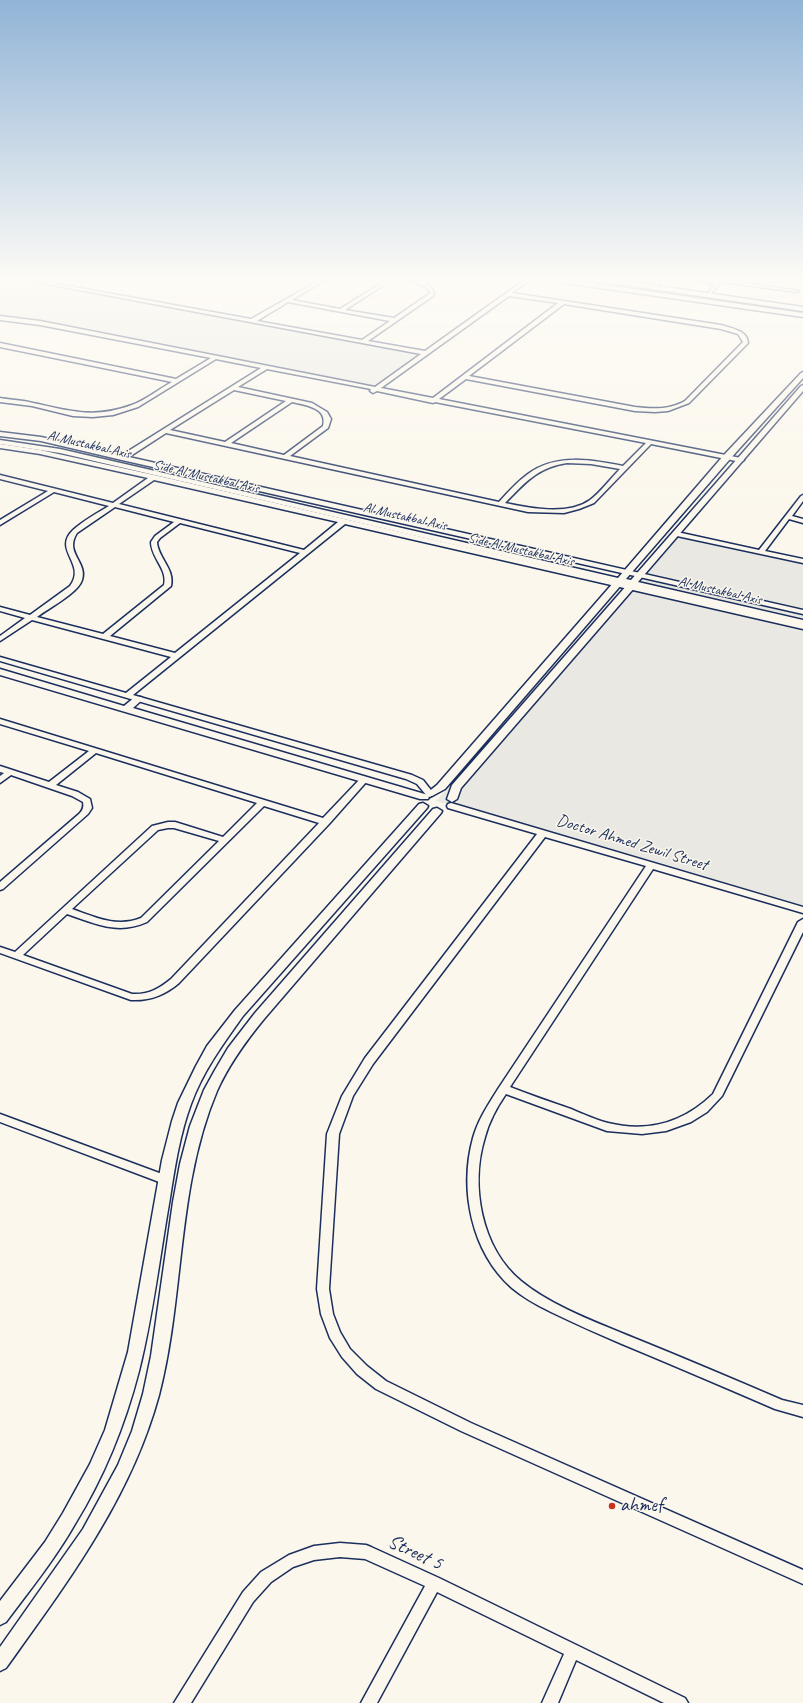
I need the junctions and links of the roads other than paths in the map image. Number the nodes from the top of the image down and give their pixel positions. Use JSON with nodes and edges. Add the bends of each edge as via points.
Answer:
{"nodes":[{"id":1,"x":76,"y":360,"type":"edge"},
{"id":2,"x":209,"y":360,"type":"edge"},
{"id":3,"x":225,"y":360,"type":"edge"},
{"id":4,"x":410,"y":360,"type":"edge"},
{"id":5,"x":487,"y":360,"type":"edge"},
{"id":6,"x":728,"y":360,"type":"edge"},
{"id":7,"x":267,"y":369,"type":"junction"},
{"id":8,"x":803,"y":374,"type":"edge"},
{"id":9,"x":465,"y":377,"type":"junction"},
{"id":10,"x":176,"y":381,"type":"junction"},
{"id":11,"x":803,"y":387,"type":"edge"},
{"id":12,"x":232,"y":388,"type":"junction"},
{"id":13,"x":370,"y":389,"type":"junction"},
{"id":14,"x":240,"y":390,"type":"junction"},
{"id":15,"x":0,"y":400,"type":"edge"},
{"id":16,"x":291,"y":400,"type":"junction"},
{"id":17,"x":433,"y":401,"type":"junction"},
{"id":18,"x":165,"y":431,"type":"junction"},
{"id":19,"x":172,"y":433,"type":"junction"},
{"id":20,"x":0,"y":434,"type":"edge"},
{"id":21,"x":0,"y":438,"type":"edge"},
{"id":22,"x":0,"y":442,"type":"edge"},
{"id":23,"x":226,"y":444,"type":"junction"},
{"id":24,"x":648,"y":444,"type":"junction"},
{"id":25,"x":0,"y":446,"type":"edge"},
{"id":26,"x":285,"y":457,"type":"junction"},
{"id":27,"x":726,"y":459,"type":"junction"},
{"id":28,"x":123,"y":461,"type":"junction"},
{"id":29,"x":739,"y":462,"type":"junction"},
{"id":30,"x":625,"y":468,"type":"junction"},
{"id":31,"x":131,"y":470,"type":"junction"},
{"id":32,"x":0,"y":477,"type":"edge"},
{"id":33,"x":154,"y":477,"type":"junction"},
{"id":34,"x":54,"y":490,"type":"junction"},
{"id":35,"x":803,"y":497,"type":"edge"},
{"id":36,"x":500,"y":504,"type":"junction"},
{"id":37,"x":114,"y":505,"type":"junction"},
{"id":38,"x":788,"y":517,"type":"junction"},
{"id":39,"x":803,"y":520,"type":"edge"},
{"id":40,"x":2,"y":521,"type":"edge"},
{"id":41,"x":179,"y":521,"type":"junction"},
{"id":42,"x":344,"y":521,"type":"junction"},
{"id":43,"x":676,"y":534,"type":"junction"},
{"id":44,"x":306,"y":552,"type":"junction"},
{"id":45,"x":761,"y":552,"type":"junction"},
{"id":46,"x":803,"y":561,"type":"edge"},
{"id":47,"x":622,"y":578,"type":"junction"},
{"id":48,"x":636,"y":581,"type":"junction"},
{"id":49,"x":0,"y":608,"type":"edge"},
{"id":50,"x":803,"y":612,"type":"edge"},
{"id":51,"x":803,"y":616,"type":"edge"},
{"id":52,"x":32,"y":617,"type":"junction"},
{"id":53,"x":803,"y":623,"type":"edge"},
{"id":54,"x":803,"y":627,"type":"edge"},
{"id":55,"x":104,"y":637,"type":"junction"},
{"id":56,"x":0,"y":639,"type":"edge"},
{"id":57,"x":176,"y":656,"type":"junction"},
{"id":58,"x":0,"y":659,"type":"edge"},
{"id":59,"x":0,"y":672,"type":"edge"},
{"id":60,"x":127,"y":696,"type":"junction"},
{"id":61,"x":138,"y":699,"type":"junction"},
{"id":62,"x":126,"y":709,"type":"junction"},
{"id":63,"x":0,"y":721,"type":"edge"},
{"id":64,"x":488,"y":733,"type":"junction"},
{"id":65,"x":500,"y":736,"type":"junction"},
{"id":66,"x":95,"y":750,"type":"junction"},
{"id":67,"x":0,"y":769,"type":"edge"},
{"id":68,"x":10,"y":772,"type":"junction"},
{"id":69,"x":0,"y":780,"type":"edge"},
{"id":70,"x":364,"y":780,"type":"junction"},
{"id":71,"x":51,"y":785,"type":"junction"},
{"id":72,"x":427,"y":798,"type":"junction"},
{"id":73,"x":263,"y":802,"type":"junction"},
{"id":74,"x":451,"y":802,"type":"junction"},
{"id":75,"x":437,"y":811,"type":"junction"},
{"id":76,"x":326,"y":822,"type":"junction"},
{"id":77,"x":543,"y":833,"type":"junction"},
{"id":78,"x":225,"y":840,"type":"junction"},
{"id":79,"x":651,"y":865,"type":"junction"},
{"id":80,"x":0,"y":887,"type":"edge"},
{"id":81,"x":65,"y":910,"type":"junction"},
{"id":82,"x":803,"y":910,"type":"edge"},
{"id":83,"x":803,"y":922,"type":"edge"},
{"id":84,"x":0,"y":950,"type":"edge"},
{"id":85,"x":16,"y":956,"type":"junction"},
{"id":86,"x":504,"y":1089,"type":"junction"},
{"id":87,"x":0,"y":1118,"type":"edge"},
{"id":88,"x":166,"y":1180,"type":"junction"},
{"id":89,"x":803,"y":1411,"type":"edge"},
{"id":90,"x":803,"y":1577,"type":"edge"},
{"id":91,"x":434,"y":1583,"type":"junction"},
{"id":92,"x":0,"y":1616,"type":"edge"},
{"id":93,"x":573,"y":1651,"type":"junction"},
{"id":94,"x":0,"y":1662,"type":"edge"},
{"id":95,"x":182,"y":1703,"type":"edge"},
{"id":96,"x":370,"y":1703,"type":"edge"},
{"id":97,"x":550,"y":1703,"type":"edge"},
{"id":98,"x":680,"y":1703,"type":"edge"}],
"edges":[{"from":1,"to":10,"type":"street"},
{"from":2,"to":10,"type":"street"},
{"from":3,"to":7,"type":"street"},
{"from":4,"to":13,"type":"street"},
{"from":5,"to":9,"type":"street"},
{"from":6,"to":9,"type":"street","via":[[687,402],[663,410],[628,408]]},
{"from":7,"to":12,"type":"street"},
{"from":7,"to":13,"type":"street"},
{"from":7,"to":14,"type":"street"},
{"from":8,"to":27,"type":"street"},
{"from":9,"to":17,"type":"street"},
{"from":10,"to":15,"type":"street","via":[[136,406],[107,414],[73,414],[32,404]]},
{"from":11,"to":29,"type":"street"},
{"from":12,"to":14,"type":"street"},
{"from":12,"to":18,"type":"street"},
{"from":13,"to":17,"type":"street"},
{"from":14,"to":16,"type":"street"},
{"from":14,"to":19,"type":"street"},
{"from":16,"to":23,"type":"street"},
{"from":16,"to":26,"type":"street","via":[[319,408],[326,415],[328,422],[326,427]]},
{"from":17,"to":24,"type":"street"},
{"from":18,"to":19,"type":"street"},
{"from":18,"to":28,"type":"street"},
{"from":19,"to":23,"type":"street"},
{"from":19,"to":28,"type":"street"},
{"from":20,"to":28,"type":"street","via":[[56,442]]},
{"from":21,"to":28,"type":"street","name":"Al Mustakbal Axis","via":[[52,445]]},
{"from":22,"to":28,"type":"street","name":"Al Mustakbal Axis"},
{"from":23,"to":26,"type":"street"},
{"from":24,"to":27,"type":"street"},
{"from":24,"to":30,"type":"street"},
{"from":25,"to":31,"type":"street","name":"Side Al Mustakbal Axis"},
{"from":26,"to":36,"type":"street"},
{"from":27,"to":29,"type":"street"},
{"from":27,"to":47,"type":"street"},
{"from":28,"to":31,"type":"street","name":"Al Mustakbal Axis"},
{"from":28,"to":47,"type":"street","name":"Al Mustakbal Axis"},
{"from":29,"to":43,"type":"street"},
{"from":30,"to":36,"type":"street","via":[[584,462],[551,465],[534,472]]},
{"from":30,"to":36,"type":"street","via":[[596,500],[577,508],[543,512]]},
{"from":31,"to":33,"type":"street","name":"Side Al Mustakbal Axis"},
{"from":31,"to":47,"type":"street","name":"Al Mustakbal Axis"},
{"from":32,"to":34,"type":"street"},
{"from":33,"to":37,"type":"street"},
{"from":33,"to":42,"type":"street","name":"Side Al Mustakbal Axis"},
{"from":34,"to":37,"type":"street"},
{"from":34,"to":40,"type":"street"},
{"from":35,"to":38,"type":"street"},
{"from":37,"to":41,"type":"street"},
{"from":37,"to":52,"type":"street","via":[[69,538],[69,548],[80,573],[78,582]]},
{"from":38,"to":39,"type":"street"},
{"from":38,"to":45,"type":"street"},
{"from":41,"to":44,"type":"street"},
{"from":41,"to":55,"type":"street","via":[[154,542],[155,550],[169,577],[168,586]]},
{"from":42,"to":44,"type":"street"},
{"from":42,"to":47,"type":"street","name":"Side Al Mustakbal Axis"},
{"from":43,"to":45,"type":"street"},
{"from":43,"to":48,"type":"street"},
{"from":44,"to":57,"type":"street"},
{"from":45,"to":46,"type":"street"},
{"from":47,"to":48,"type":"street","name":"Al Mustakbal Axis"},
{"from":47,"to":64,"type":"street"},
{"from":48,"to":50,"type":"street"},
{"from":48,"to":51,"type":"street","name":"Al Mustakbal Axis"},
{"from":48,"to":53,"type":"street","name":"Al Mustakbal Axis"},
{"from":48,"to":54,"type":"street"},
{"from":48,"to":65,"type":"street"},
{"from":49,"to":52,"type":"street"},
{"from":52,"to":55,"type":"street"},
{"from":52,"to":56,"type":"street"},
{"from":55,"to":57,"type":"street"},
{"from":57,"to":60,"type":"street"},
{"from":58,"to":60,"type":"street"},
{"from":59,"to":62,"type":"street"},
{"from":60,"to":61,"type":"street"},
{"from":61,"to":62,"type":"street"},
{"from":61,"to":72,"type":"street","via":[[409,777],[425,786]]},
{"from":62,"to":70,"type":"street"},
{"from":63,"to":66,"type":"street"},
{"from":64,"to":65,"type":"street"},
{"from":64,"to":72,"type":"street"},
{"from":65,"to":74,"type":"street","via":[[456,787]]},
{"from":66,"to":71,"type":"street"},
{"from":66,"to":73,"type":"street"},
{"from":67,"to":68,"type":"street"},
{"from":68,"to":69,"type":"street"},
{"from":68,"to":71,"type":"street"},
{"from":70,"to":72,"type":"street"},
{"from":70,"to":76,"type":"street"},
{"from":71,"to":80,"type":"street","via":[[82,797],[88,806],[86,811]]},
{"from":72,"to":74,"type":"street","via":[[444,794]]},
{"from":72,"to":75,"type":"street","via":[[429,809]]},
{"from":72,"to":88,"type":"street","via":[[259,990],[212,1049],[183,1109],[173,1140]]},
{"from":73,"to":76,"type":"street"},
{"from":73,"to":78,"type":"street"},
{"from":74,"to":75,"type":"street","via":[[447,809]]},
{"from":74,"to":77,"type":"street","name":"Doctor Ahmed Zewil Street"},
{"from":75,"to":94,"type":"street","via":[[254,1022],[218,1078],[201,1115],[187,1169],[160,1350],[146,1412],[135,1445],[121,1478],[84,1545]]},
{"from":76,"to":85,"type":"street","via":[[175,981],[158,994],[130,997]]},
{"from":77,"to":79,"type":"street","name":"Doctor Ahmed Zewil Street"},
{"from":77,"to":90,"type":"street","via":[[369,1061],[347,1096],[333,1134],[323,1289],[327,1314],[334,1334],[346,1353],[381,1385],[466,1427]]},
{"from":78,"to":81,"type":"street","via":[[176,825],[155,828]]},
{"from":78,"to":81,"type":"street","via":[[139,923],[113,926]]},
{"from":79,"to":82,"type":"street","name":"Doctor Ahmed Zewil Street"},
{"from":79,"to":86,"type":"street"},
{"from":81,"to":85,"type":"street"},
{"from":83,"to":86,"type":"street","via":[[717,1096],[699,1113],[687,1120],[658,1129],[618,1129]]},
{"from":84,"to":85,"type":"street"},
{"from":86,"to":89,"type":"street","via":[[492,1107],[474,1155],[473,1193],[475,1213],[484,1238],[503,1270],[515,1283],[534,1298],[576,1319],[780,1405]]},
{"from":87,"to":88,"type":"street"},
{"from":88,"to":92,"type":"street","via":[[136,1352],[109,1441],[95,1472],[58,1537]]},
{"from":91,"to":93,"type":"street","name":"Street 5"},
{"from":91,"to":95,"type":"street","name":"Street 5","via":[[366,1552],[327,1551],[289,1562],[266,1577],[248,1597]]},
{"from":91,"to":96,"type":"street"},
{"from":93,"to":97,"type":"street"},
{"from":93,"to":98,"type":"street","name":"Street 5"}]}
